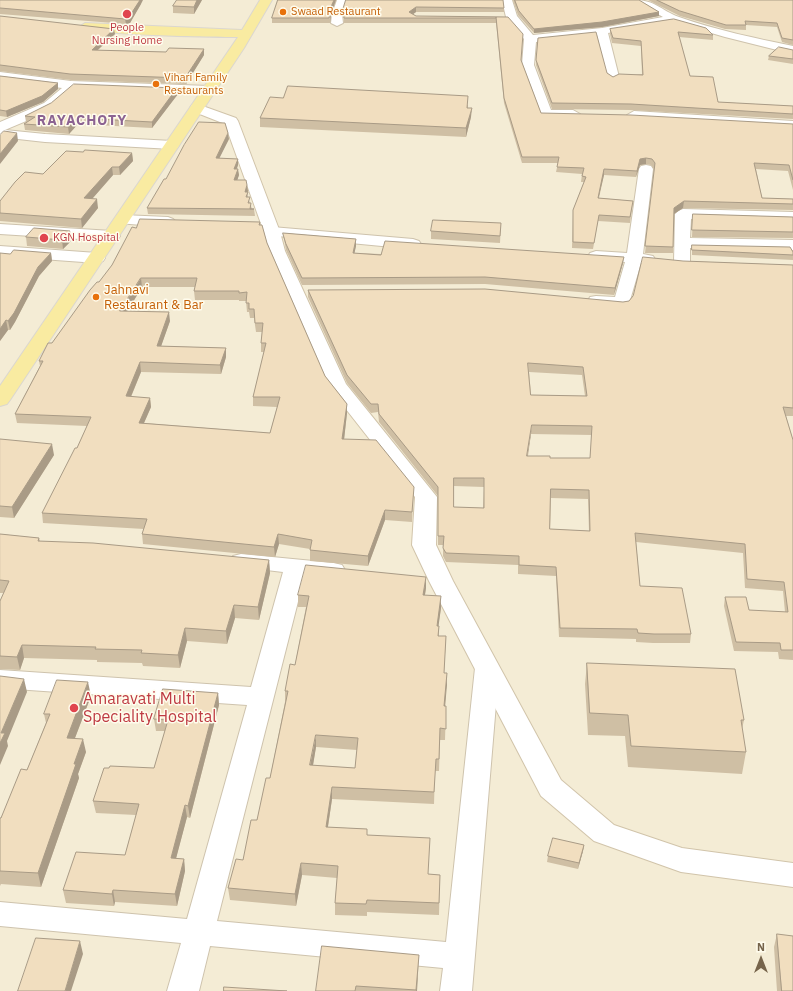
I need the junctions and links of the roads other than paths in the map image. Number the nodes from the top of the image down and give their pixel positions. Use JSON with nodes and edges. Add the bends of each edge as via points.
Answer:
{"nodes":[{"id":1,"x":266,"y":0,"type":"edge"},
{"id":2,"x":342,"y":0,"type":"edge"},
{"id":3,"x":507,"y":0,"type":"edge"},
{"id":4,"x":639,"y":0,"type":"edge"},
{"id":5,"x":498,"y":17,"type":"edge"},
{"id":6,"x":512,"y":17,"type":"junction"},
{"id":7,"x":674,"y":19,"type":"junction"},
{"id":8,"x":337,"y":23,"type":"dead end"},
{"id":9,"x":73,"y":26,"type":"edge"},
{"id":10,"x":602,"y":31,"type":"junction"},
{"id":11,"x":246,"y":34,"type":"junction"},
{"id":12,"x":530,"y":39,"type":"junction"},
{"id":13,"x":793,"y":50,"type":"edge"},
{"id":14,"x":2,"y":77,"type":"edge"},
{"id":15,"x":613,"y":77,"type":"edge"},
{"id":16,"x":71,"y":85,"type":"junction"},
{"id":17,"x":203,"y":99,"type":"junction"},
{"id":18,"x":584,"y":114,"type":"edge"},
{"id":19,"x":622,"y":115,"type":"edge"},
{"id":20,"x":0,"y":117,"type":"edge"},
{"id":21,"x":16,"y":120,"type":"junction"},
{"id":22,"x":793,"y":125,"type":"edge"},
{"id":23,"x":0,"y":127,"type":"edge"},
{"id":24,"x":0,"y":133,"type":"edge"},
{"id":25,"x":172,"y":145,"type":"junction"},
{"id":26,"x":646,"y":169,"type":"dead end"},
{"id":27,"x":793,"y":217,"type":"edge"},
{"id":28,"x":122,"y":220,"type":"junction"},
{"id":29,"x":184,"y":222,"type":"edge"},
{"id":30,"x":265,"y":227,"type":"junction"},
{"id":31,"x":0,"y":229,"type":"edge"},
{"id":32,"x":112,"y":236,"type":"junction"},
{"id":33,"x":683,"y":243,"type":"junction"},
{"id":34,"x":430,"y":245,"type":"edge"},
{"id":35,"x":793,"y":245,"type":"edge"},
{"id":36,"x":0,"y":251,"type":"edge"},
{"id":37,"x":579,"y":255,"type":"edge"},
{"id":38,"x":97,"y":258,"type":"junction"},
{"id":39,"x":634,"y":258,"type":"junction"},
{"id":40,"x":682,"y":262,"type":"junction"},
{"id":41,"x":697,"y":262,"type":"edge"},
{"id":42,"x":579,"y":299,"type":"edge"},
{"id":43,"x":0,"y":400,"type":"edge"},
{"id":44,"x":218,"y":559,"type":"edge"},
{"id":45,"x":296,"y":566,"type":"junction"},
{"id":46,"x":357,"y":572,"type":"edge"},
{"id":47,"x":418,"y":578,"type":"edge"},
{"id":48,"x":441,"y":581,"type":"junction"},
{"id":49,"x":487,"y":668,"type":"junction"},
{"id":50,"x":0,"y":679,"type":"edge"},
{"id":51,"x":261,"y":697,"type":"junction"},
{"id":52,"x":793,"y":875,"type":"edge"},
{"id":53,"x":0,"y":914,"type":"edge"},
{"id":54,"x":198,"y":932,"type":"junction"},
{"id":55,"x":459,"y":956,"type":"junction"},
{"id":56,"x":182,"y":991,"type":"edge"},
{"id":57,"x":456,"y":991,"type":"edge"}],
"edges":[{"from":1,"to":11,"type":"main road"},
{"from":2,"to":8,"type":"street"},
{"from":3,"to":6,"type":"street"},
{"from":4,"to":7,"type":"street"},
{"from":5,"to":6,"type":"street"},
{"from":6,"to":12,"type":"street"},
{"from":7,"to":10,"type":"street"},
{"from":7,"to":13,"type":"street"},
{"from":9,"to":11,"type":"main road"},
{"from":10,"to":12,"type":"street"},
{"from":10,"to":15,"type":"street"},
{"from":11,"to":17,"type":"main road"},
{"from":12,"to":18,"type":"street","via":[[528,65],[546,114]]},
{"from":14,"to":16,"type":"street"},
{"from":16,"to":17,"type":"street"},
{"from":16,"to":21,"type":"street","via":[[65,94]]},
{"from":17,"to":25,"type":"main road"},
{"from":17,"to":30,"type":"main road","via":[[231,121]]},
{"from":19,"to":22,"type":"street"},
{"from":20,"to":21,"type":"street"},
{"from":21,"to":23,"type":"street"},
{"from":24,"to":25,"type":"street"},
{"from":25,"to":28,"type":"main road"},
{"from":26,"to":39,"type":"street"},
{"from":27,"to":33,"type":"street","via":[[683,214]]},
{"from":28,"to":29,"type":"street"},
{"from":28,"to":32,"type":"main road"},
{"from":30,"to":34,"type":"street"},
{"from":30,"to":48,"type":"main road","via":[[302,291],[337,385],[426,497],[424,545]]},
{"from":31,"to":32,"type":"street"},
{"from":32,"to":38,"type":"main road"},
{"from":33,"to":35,"type":"street"},
{"from":33,"to":40,"type":"street"},
{"from":36,"to":38,"type":"street"},
{"from":37,"to":39,"type":"street"},
{"from":38,"to":43,"type":"main road"},
{"from":39,"to":40,"type":"street"},
{"from":39,"to":42,"type":"street","via":[[622,303]]},
{"from":40,"to":41,"type":"street"},
{"from":44,"to":45,"type":"street"},
{"from":45,"to":46,"type":"street"},
{"from":45,"to":51,"type":"street"},
{"from":47,"to":48,"type":"street"},
{"from":48,"to":49,"type":"main road"},
{"from":49,"to":52,"type":"main road","via":[[551,788],[604,833],[681,860]]},
{"from":49,"to":55,"type":"street"},
{"from":50,"to":51,"type":"street"},
{"from":51,"to":54,"type":"street"},
{"from":53,"to":54,"type":"street"},
{"from":54,"to":55,"type":"street"},
{"from":54,"to":56,"type":"street"},
{"from":55,"to":57,"type":"street"}]}
